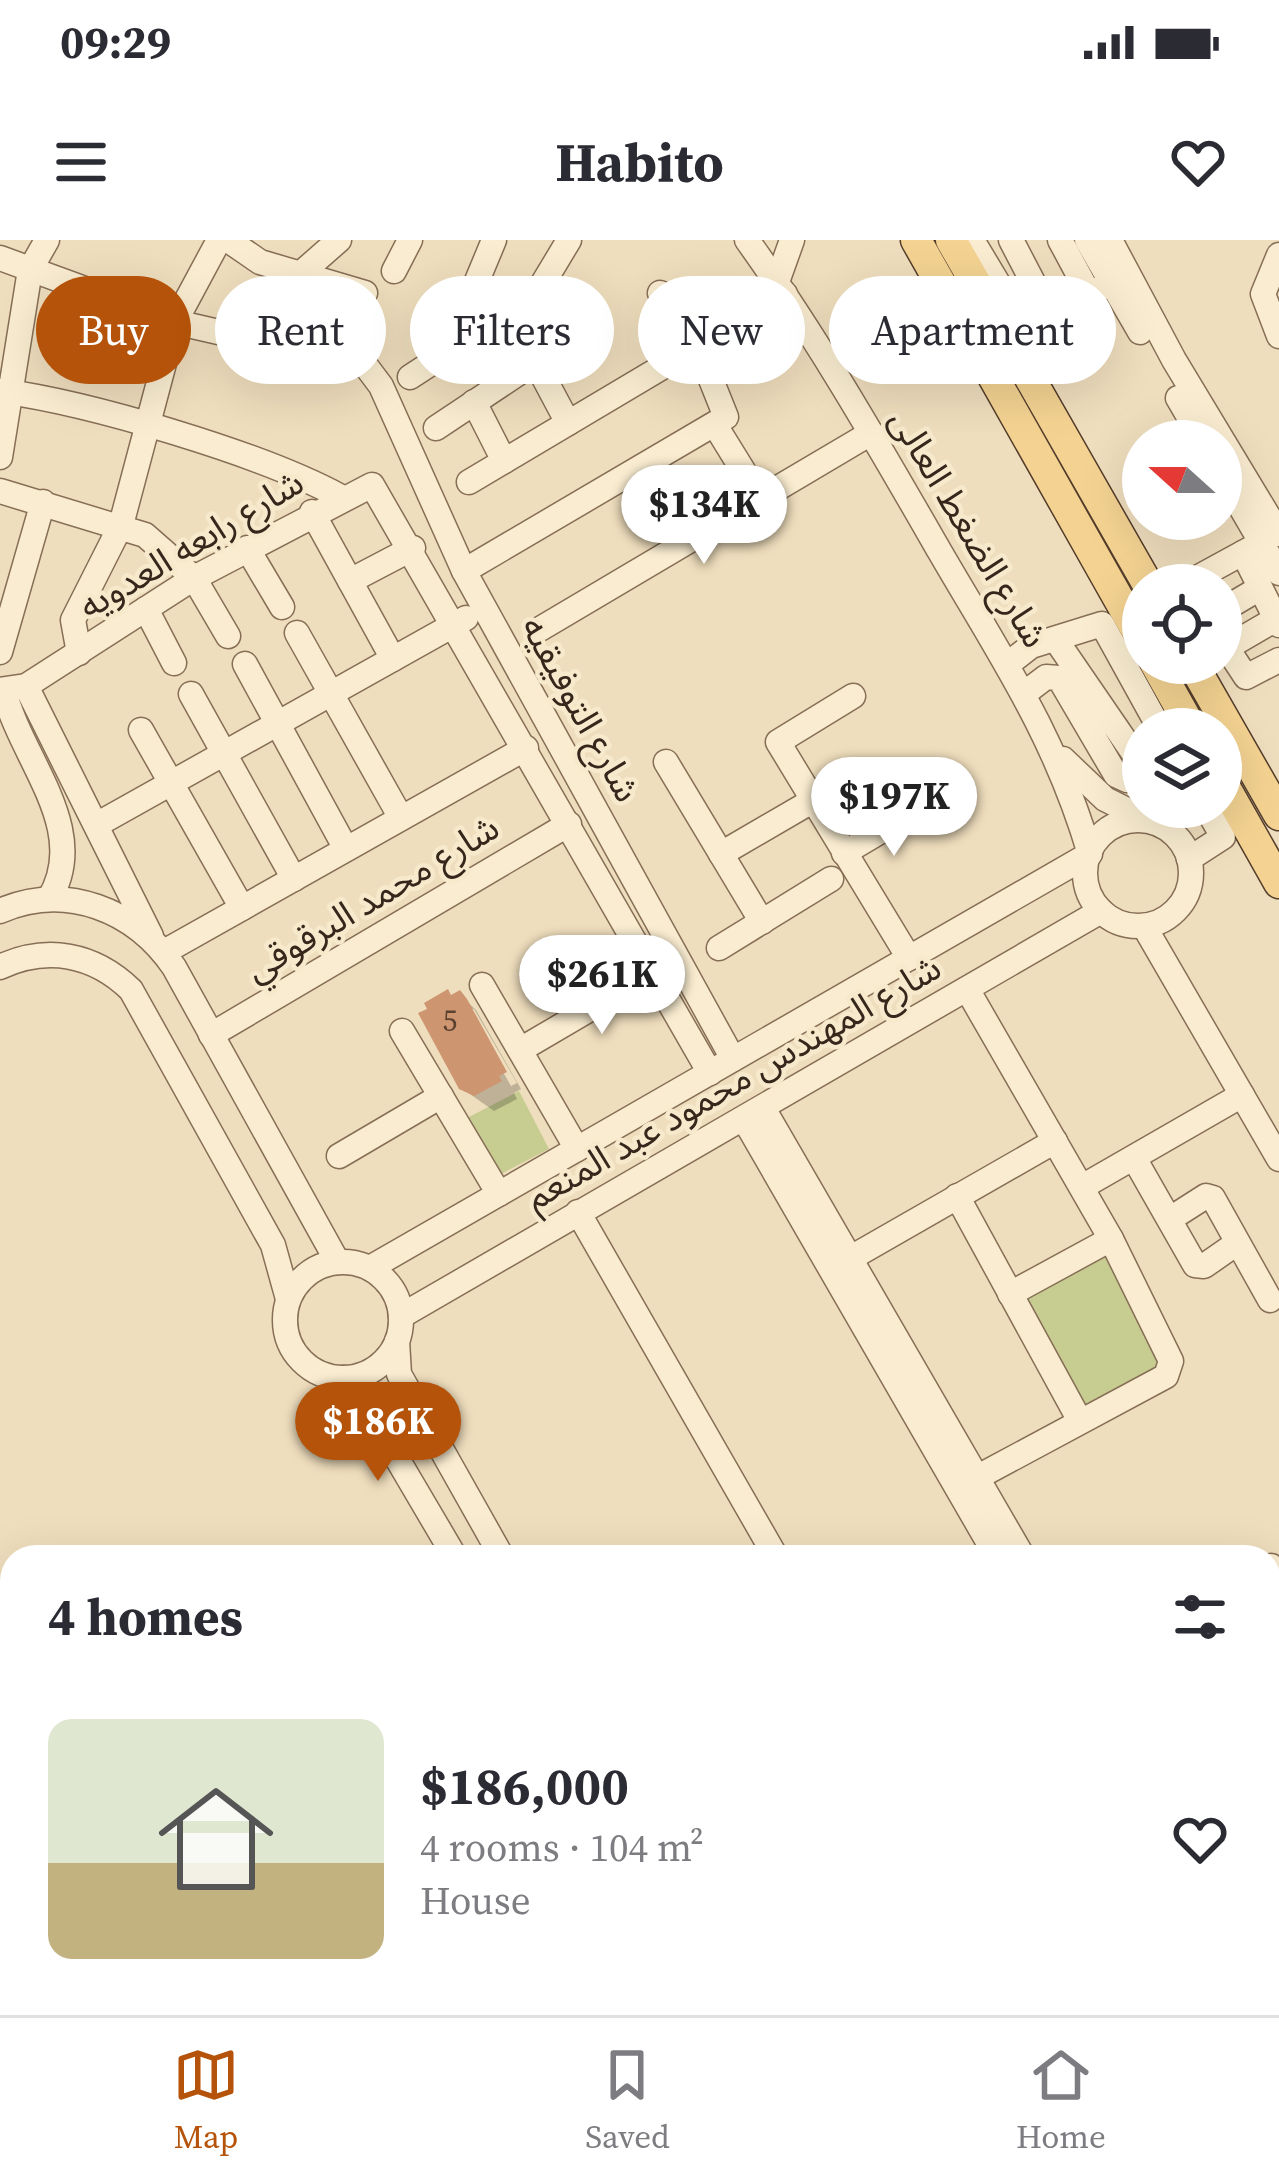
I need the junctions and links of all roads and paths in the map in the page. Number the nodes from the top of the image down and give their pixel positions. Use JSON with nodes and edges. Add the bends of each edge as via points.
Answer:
{"nodes":[{"id":1,"x":47,"y":240,"type":"edge"},
{"id":2,"x":223,"y":240,"type":"edge"},
{"id":3,"x":339,"y":240,"type":"edge"},
{"id":4,"x":410,"y":240,"type":"edge"},
{"id":5,"x":494,"y":240,"type":"edge"},
{"id":6,"x":569,"y":240,"type":"edge"},
{"id":7,"x":747,"y":240,"type":"edge"},
{"id":8,"x":792,"y":240,"type":"edge"},
{"id":9,"x":916,"y":240,"type":"edge"},
{"id":10,"x":951,"y":240,"type":"edge"},
{"id":11,"x":971,"y":240,"type":"edge"},
{"id":12,"x":990,"y":240,"type":"edge"},
{"id":13,"x":1011,"y":240,"type":"edge"},
{"id":14,"x":1028,"y":240,"type":"edge"},
{"id":15,"x":1060,"y":240,"type":"edge"},
{"id":16,"x":1098,"y":242,"type":"edge"},
{"id":17,"x":1279,"y":255,"type":"edge"},
{"id":18,"x":16,"y":258,"type":"edge"},
{"id":19,"x":394,"y":272,"type":"dead end"},
{"id":20,"x":61,"y":276,"type":"edge"},
{"id":21,"x":298,"y":276,"type":"joint"},
{"id":22,"x":479,"y":276,"type":"edge"},
{"id":23,"x":550,"y":276,"type":"edge"},
{"id":24,"x":772,"y":276,"type":"edge"},
{"id":25,"x":784,"y":276,"type":"edge"},
{"id":26,"x":946,"y":276,"type":"edge"},
{"id":27,"x":963,"y":276,"type":"edge"},
{"id":28,"x":991,"y":276,"type":"edge"},
{"id":29,"x":1019,"y":276,"type":"edge"},
{"id":30,"x":1030,"y":276,"type":"edge"},
{"id":31,"x":1039,"y":276,"type":"edge"},
{"id":32,"x":1091,"y":276,"type":"edge"},
{"id":33,"x":1100,"y":276,"type":"edge"},
{"id":34,"x":1272,"y":286,"type":"edge"},
{"id":35,"x":191,"y":295,"type":"edge"},
{"id":36,"x":1116,"y":310,"type":"edge"},
{"id":37,"x":191,"y":326,"type":"edge"},
{"id":38,"x":805,"y":327,"type":"edge"},
{"id":39,"x":1279,"y":336,"type":"edge"},
{"id":40,"x":638,"y":381,"type":"edge"},
{"id":41,"x":156,"y":384,"type":"edge"},
{"id":42,"x":501,"y":384,"type":"edge"},
{"id":43,"x":547,"y":384,"type":"edge"},
{"id":44,"x":713,"y":384,"type":"edge"},
{"id":45,"x":1012,"y":384,"type":"edge"},
{"id":46,"x":1021,"y":384,"type":"edge"},
{"id":47,"x":5,"y":392,"type":"edge"},
{"id":48,"x":474,"y":402,"type":"junction"},
{"id":49,"x":1189,"y":420,"type":"edge"},
{"id":50,"x":568,"y":423,"type":"junction"},
{"id":51,"x":715,"y":424,"type":"junction"},
{"id":52,"x":143,"y":426,"type":"junction"},
{"id":53,"x":436,"y":428,"type":"dead end"},
{"id":54,"x":871,"y":433,"type":"junction"},
{"id":55,"x":0,"y":457,"type":"edge"},
{"id":56,"x":504,"y":461,"type":"junction"},
{"id":57,"x":469,"y":482,"type":"dead end"},
{"id":58,"x":0,"y":490,"type":"edge"},
{"id":59,"x":341,"y":497,"type":"junction"},
{"id":60,"x":760,"y":498,"type":"junction"},
{"id":61,"x":44,"y":502,"type":"junction"},
{"id":62,"x":1242,"y":510,"type":"edge"},
{"id":63,"x":312,"y":512,"type":"junction"},
{"id":64,"x":122,"y":525,"type":"junction"},
{"id":65,"x":1261,"y":543,"type":"edge"},
{"id":66,"x":247,"y":548,"type":"junction"},
{"id":67,"x":413,"y":548,"type":"junction"},
{"id":68,"x":1135,"y":564,"type":"edge"},
{"id":69,"x":1224,"y":564,"type":"edge"},
{"id":70,"x":464,"y":571,"type":"junction"},
{"id":71,"x":194,"y":578,"type":"junction"},
{"id":72,"x":350,"y":581,"type":"junction"},
{"id":73,"x":1269,"y":581,"type":"edge"},
{"id":74,"x":1242,"y":598,"type":"edge"},
{"id":75,"x":1122,"y":600,"type":"edge"},
{"id":76,"x":282,"y":607,"type":"dead end"},
{"id":77,"x":146,"y":609,"type":"junction"},
{"id":78,"x":484,"y":609,"type":"junction"},
{"id":79,"x":1277,"y":622,"type":"edge"},
{"id":80,"x":456,"y":624,"type":"junction"},
{"id":81,"x":540,"y":629,"type":"dead end"},
{"id":82,"x":297,"y":633,"type":"dead end"},
{"id":83,"x":228,"y":636,"type":"dead end"},
{"id":84,"x":1242,"y":636,"type":"edge"},
{"id":85,"x":1056,"y":640,"type":"junction"},
{"id":86,"x":0,"y":652,"type":"edge"},
{"id":87,"x":80,"y":653,"type":"junction"},
{"id":88,"x":393,"y":659,"type":"junction"},
{"id":89,"x":1279,"y":660,"type":"edge"},
{"id":90,"x":174,"y":663,"type":"dead end"},
{"id":91,"x":245,"y":664,"type":"dead end"},
{"id":92,"x":1008,"y":664,"type":"junction"},
{"id":93,"x":1242,"y":671,"type":"edge"},
{"id":94,"x":1204,"y":684,"type":"edge"},
{"id":95,"x":1024,"y":693,"type":"junction"},
{"id":96,"x":191,"y":694,"type":"dead end"},
{"id":97,"x":331,"y":695,"type":"junction"},
{"id":98,"x":853,"y":696,"type":"dead end"},
{"id":99,"x":8,"y":697,"type":"edge"},
{"id":100,"x":1149,"y":708,"type":"edge"},
{"id":101,"x":277,"y":725,"type":"junction"},
{"id":102,"x":141,"y":730,"type":"dead end"},
{"id":103,"x":526,"y":748,"type":"junction"},
{"id":104,"x":1057,"y":753,"type":"junction"},
{"id":105,"x":225,"y":755,"type":"junction"},
{"id":106,"x":666,"y":762,"type":"dead end"},
{"id":107,"x":171,"y":786,"type":"junction"},
{"id":108,"x":812,"y":801,"type":"junction"},
{"id":109,"x":1122,"y":808,"type":"edge"},
{"id":110,"x":913,"y":812,"type":"dead end"},
{"id":111,"x":1279,"y":815,"type":"edge"},
{"id":112,"x":401,"y":818,"type":"junction"},
{"id":113,"x":1242,"y":818,"type":"edge"},
{"id":114,"x":98,"y":824,"type":"junction"},
{"id":115,"x":569,"y":824,"type":"junction"},
{"id":116,"x":1122,"y":825,"type":"edge"},
{"id":117,"x":1163,"y":828,"type":"edge"},
{"id":118,"x":1218,"y":828,"type":"edge"},
{"id":119,"x":346,"y":849,"type":"junction"},
{"id":120,"x":722,"y":854,"type":"junction"},
{"id":121,"x":844,"y":854,"type":"junction"},
{"id":122,"x":1090,"y":854,"type":"junction"},
{"id":123,"x":1190,"y":859,"type":"junction"},
{"id":124,"x":294,"y":879,"type":"junction"},
{"id":125,"x":831,"y":879,"type":"dead end"},
{"id":126,"x":1279,"y":884,"type":"edge"},
{"id":127,"x":49,"y":899,"type":"junction"},
{"id":128,"x":242,"y":908,"type":"junction"},
{"id":129,"x":0,"y":911,"type":"edge"},
{"id":130,"x":1101,"y":911,"type":"junction"},
{"id":131,"x":762,"y":922,"type":"junction"},
{"id":132,"x":1144,"y":926,"type":"junction"},
{"id":133,"x":158,"y":945,"type":"junction"},
{"id":134,"x":719,"y":948,"type":"dead end"},
{"id":135,"x":908,"y":958,"type":"junction"},
{"id":136,"x":0,"y":967,"type":"edge"},
{"id":137,"x":653,"y":972,"type":"junction"},
{"id":138,"x":482,"y":985,"type":"dead end"},
{"id":139,"x":967,"y":989,"type":"junction"},
{"id":140,"x":402,"y":1031,"type":"dead end"},
{"id":141,"x":211,"y":1035,"type":"junction"},
{"id":142,"x":520,"y":1051,"type":"junction"},
{"id":143,"x":733,"y":1059,"type":"junction"},
{"id":144,"x":710,"y":1073,"type":"junction"},
{"id":145,"x":1242,"y":1095,"type":"junction"},
{"id":146,"x":441,"y":1096,"type":"junction"},
{"id":147,"x":753,"y":1114,"type":"junction"},
{"id":148,"x":1055,"y":1142,"type":"junction"},
{"id":149,"x":577,"y":1149,"type":"junction"},
{"id":150,"x":339,"y":1156,"type":"dead end"},
{"id":151,"x":1134,"y":1158,"type":"junction"},
{"id":152,"x":1279,"y":1159,"type":"edge"},
{"id":153,"x":1082,"y":1187,"type":"junction"},
{"id":154,"x":796,"y":1188,"type":"junction"},
{"id":155,"x":500,"y":1194,"type":"junction"},
{"id":156,"x":956,"y":1196,"type":"junction"},
{"id":157,"x":578,"y":1213,"type":"junction"},
{"id":158,"x":1170,"y":1219,"type":"junction"},
{"id":159,"x":1111,"y":1239,"type":"junction"},
{"id":160,"x":1238,"y":1243,"type":"junction"},
{"id":161,"x":849,"y":1259,"type":"junction"},
{"id":162,"x":337,"y":1262,"type":"junction"},
{"id":163,"x":370,"y":1268,"type":"junction"},
{"id":164,"x":1010,"y":1294,"type":"junction"},
{"id":165,"x":288,"y":1299,"type":"junction"},
{"id":166,"x":1270,"y":1300,"type":"dead end"},
{"id":167,"x":399,"y":1328,"type":"junction"},
{"id":168,"x":343,"y":1378,"type":"junction"},
{"id":169,"x":1081,"y":1421,"type":"junction"},
{"id":170,"x":976,"y":1478,"type":"junction"},
{"id":171,"x":448,"y":1545,"type":"edge"},
{"id":172,"x":495,"y":1545,"type":"edge"},
{"id":173,"x":769,"y":1545,"type":"edge"},
{"id":174,"x":986,"y":1545,"type":"edge"},
{"id":175,"x":1016,"y":1545,"type":"edge"}],
"edges":[{"from":1,"to":18,"type":"street"},
{"from":2,"to":21,"type":"street"},
{"from":2,"to":35,"type":"street","name":"شارع رابعه العدويه"},
{"from":3,"to":21,"type":"street"},
{"from":4,"to":19,"type":"street"},
{"from":5,"to":22,"type":"street"},
{"from":6,"to":23,"type":"street"},
{"from":7,"to":24,"type":"street","name":"شارع الضغط العالى"},
{"from":8,"to":25,"type":"street"},
{"from":9,"to":26,"type":"main road"},
{"from":10,"to":27,"type":"main road"},
{"from":11,"to":28,"type":"street"},
{"from":12,"to":29,"type":"street"},
{"from":13,"to":30,"type":"street"},
{"from":14,"to":31,"type":"street"},
{"from":15,"to":32,"type":"street"},
{"from":16,"to":33,"type":"street"},
{"from":16,"to":65,"type":"street","via":[[1174,360]]},
{"from":17,"to":34,"type":"street"},
{"from":18,"to":20,"type":"street"},
{"from":18,"to":47,"type":"street"},
{"from":34,"to":39,"type":"street","via":[[1266,312]]},
{"from":36,"to":49,"type":"street"},
{"from":37,"to":70,"type":"street","name":"شارع التوفيقيه","via":[[366,366]]},
{"from":38,"to":54,"type":"street","name":"شارع الضغط العالى"},
{"from":40,"to":50,"type":"street"},
{"from":41,"to":52,"type":"street","name":"شارع رابعه العدويه"},
{"from":42,"to":48,"type":"street"},
{"from":43,"to":50,"type":"street"},
{"from":44,"to":51,"type":"street","via":[[727,413]]},
{"from":45,"to":75,"type":"main road"},
{"from":46,"to":68,"type":"main road"},
{"from":47,"to":52,"type":"street"},
{"from":47,"to":55,"type":"street"},
{"from":48,"to":53,"type":"street"},
{"from":48,"to":56,"type":"street"},
{"from":50,"to":56,"type":"street"},
{"from":51,"to":60,"type":"street"},
{"from":51,"to":70,"type":"street"},
{"from":52,"to":59,"type":"street"},
{"from":52,"to":64,"type":"street","name":"شارع رابعه العدويه"},
{"from":54,"to":60,"type":"street"},
{"from":54,"to":92,"type":"street","name":"شارع الضغط العالى"},
{"from":56,"to":57,"type":"street"},
{"from":58,"to":61,"type":"street"},
{"from":59,"to":63,"type":"street","name":"شارع رابعه العدويه"},
{"from":59,"to":67,"type":"street","name":"شارع التوفيقيه","via":[[364,485],[380,490]]},
{"from":60,"to":81,"type":"street"},
{"from":61,"to":64,"type":"street"},
{"from":61,"to":86,"type":"street"},
{"from":62,"to":65,"type":"street"},
{"from":63,"to":66,"type":"street","name":"شارع رابعه العدويه"},
{"from":63,"to":72,"type":"street"},
{"from":64,"to":71,"type":"street"},
{"from":64,"to":87,"type":"street","name":"شارع رابعه العدويه","via":[[73,620]]},
{"from":65,"to":69,"type":"street"},
{"from":65,"to":73,"type":"street"},
{"from":66,"to":71,"type":"street","name":"شارع رابعه العدويه"},
{"from":66,"to":76,"type":"street"},
{"from":67,"to":72,"type":"street"},
{"from":67,"to":80,"type":"street","name":"شارع التوفيقيه"},
{"from":70,"to":78,"type":"street","name":"شارع التوفيقيه"},
{"from":71,"to":77,"type":"street","name":"شارع رابعه العدويه"},
{"from":71,"to":83,"type":"street"},
{"from":72,"to":88,"type":"street"},
{"from":73,"to":74,"type":"street"},
{"from":73,"to":79,"type":"street"},
{"from":77,"to":87,"type":"street","name":"شارع رابعه العدويه"},
{"from":77,"to":90,"type":"street"},
{"from":78,"to":80,"type":"street"},
{"from":78,"to":143,"type":"street","name":"شارع التوفيقيه"},
{"from":79,"to":84,"type":"street"},
{"from":80,"to":88,"type":"street"},
{"from":80,"to":103,"type":"street","name":"شارع التوفيقيه"},
{"from":82,"to":97,"type":"street"},
{"from":85,"to":92,"type":"street"},
{"from":85,"to":95,"type":"street","via":[[1138,760],[1138,773],[1116,775],[1059,678],[1046,677]]},
{"from":85,"to":100,"type":"street","via":[[1105,622]]},
{"from":87,"to":99,"type":"street","name":"شارع رابعه العدويه"},
{"from":88,"to":97,"type":"street"},
{"from":89,"to":93,"type":"street","via":[[1246,677]]},
{"from":91,"to":101,"type":"street"},
{"from":92,"to":95,"type":"street","name":"شارع الضغط العالى"},
{"from":94,"to":111,"type":"main road"},
{"from":95,"to":104,"type":"street","name":"شارع الضغط العالى"},
{"from":96,"to":105,"type":"street"},
{"from":97,"to":101,"type":"street"},
{"from":97,"to":112,"type":"street"},
{"from":98,"to":108,"type":"street","via":[[778,740]]},
{"from":99,"to":114,"type":"street"},
{"from":99,"to":127,"type":"street","via":[[65,837],[64,865]]},
{"from":101,"to":105,"type":"street"},
{"from":101,"to":119,"type":"street"},
{"from":102,"to":107,"type":"street"},
{"from":103,"to":112,"type":"street"},
{"from":103,"to":115,"type":"street","name":"شارع التوفيقيه"},
{"from":104,"to":109,"type":"street","name":"شارع الضغط العالى"},
{"from":104,"to":122,"type":"street","name":"شارع الضغط العالى"},
{"from":105,"to":107,"type":"street"},
{"from":105,"to":124,"type":"street"},
{"from":106,"to":120,"type":"street"},
{"from":107,"to":114,"type":"street"},
{"from":107,"to":128,"type":"street"},
{"from":108,"to":120,"type":"street"},
{"from":108,"to":121,"type":"street"},
{"from":110,"to":121,"type":"street"},
{"from":112,"to":119,"type":"street"},
{"from":113,"to":126,"type":"main road"},
{"from":114,"to":133,"type":"street"},
{"from":115,"to":137,"type":"street","name":"شارع التوفيقيه"},
{"from":115,"to":141,"type":"street","name":"شارع محمد البرقوقي"},
{"from":116,"to":122,"type":"street"},
{"from":117,"to":123,"type":"street"},
{"from":118,"to":123,"type":"street","via":[[1223,837]]},
{"from":119,"to":124,"type":"street"},
{"from":120,"to":131,"type":"street"},
{"from":121,"to":135,"type":"street"},
{"from":122,"to":130,"type":"street","via":[[1086,880]]},
{"from":122,"to":135,"type":"street","name":"شارع المهندس محمود عبد المنعم"},
{"from":123,"to":132,"type":"street","via":[[1182,903]]},
{"from":124,"to":128,"type":"street"},
{"from":125,"to":131,"type":"street"},
{"from":127,"to":129,"type":"street"},
{"from":127,"to":133,"type":"street","via":[[106,909]]},
{"from":128,"to":133,"type":"street"},
{"from":130,"to":132,"type":"street"},
{"from":130,"to":139,"type":"street","name":"شارع المهندس محمود عبد المنعم"},
{"from":131,"to":134,"type":"street"},
{"from":132,"to":145,"type":"street"},
{"from":133,"to":141,"type":"street"},
{"from":135,"to":143,"type":"street","name":"شارع المهندس محمود عبد المنعم"},
{"from":136,"to":165,"type":"street","via":[[65,955],[107,970],[131,990],[273,1245]]},
{"from":137,"to":142,"type":"street"},
{"from":137,"to":144,"type":"street","name":"شارع التوفيقيه"},
{"from":138,"to":142,"type":"street"},
{"from":139,"to":147,"type":"street","name":"شارع المهندس محمود عبد المنعم"},
{"from":139,"to":148,"type":"street"},
{"from":140,"to":146,"type":"street"},
{"from":141,"to":162,"type":"street"},
{"from":142,"to":149,"type":"street"},
{"from":143,"to":144,"type":"street","name":"شارع المهندس محمود عبد المنعم"},
{"from":144,"to":149,"type":"street","name":"شارع المهندس محمود عبد المنعم"},
{"from":145,"to":151,"type":"street"},
{"from":145,"to":152,"type":"street"},
{"from":146,"to":150,"type":"street"},
{"from":146,"to":155,"type":"street"},
{"from":147,"to":154,"type":"street"},
{"from":147,"to":157,"type":"street","name":"شارع المهندس محمود عبد المنعم"},
{"from":148,"to":153,"type":"street"},
{"from":148,"to":156,"type":"street"},
{"from":149,"to":155,"type":"street","name":"شارع المهندس محمود عبد المنعم"},
{"from":151,"to":153,"type":"street"},
{"from":151,"to":158,"type":"street"},
{"from":153,"to":159,"type":"street"},
{"from":154,"to":161,"type":"street"},
{"from":154,"to":174,"type":"street"},
{"from":155,"to":163,"type":"street","name":"شارع المهندس محمود عبد المنعم"},
{"from":156,"to":161,"type":"street"},
{"from":156,"to":164,"type":"street"},
{"from":157,"to":167,"type":"street","name":"شارع المهندس محمود عبد المنعم"},
{"from":157,"to":173,"type":"street"},
{"from":158,"to":160,"type":"street","via":[[1210,1196]]},
{"from":158,"to":160,"type":"street","via":[[1199,1267]]},
{"from":159,"to":164,"type":"street"},
{"from":159,"to":169,"type":"street","via":[[1170,1353],[1170,1368]]},
{"from":160,"to":166,"type":"street"},
{"from":161,"to":170,"type":"street"},
{"from":162,"to":163,"type":"street"},
{"from":162,"to":165,"type":"street","via":[[313,1269]]},
{"from":163,"to":167,"type":"street","via":[[392,1288]]},
{"from":164,"to":169,"type":"street"},
{"from":165,"to":168,"type":"street","via":[[285,1331],[300,1360]]},
{"from":167,"to":168,"type":"street","via":[[376,1367]]},
{"from":167,"to":172,"type":"street","via":[[400,1374]]},
{"from":168,"to":171,"type":"street"},
{"from":169,"to":170,"type":"street"},
{"from":170,"to":175,"type":"street"}]}
